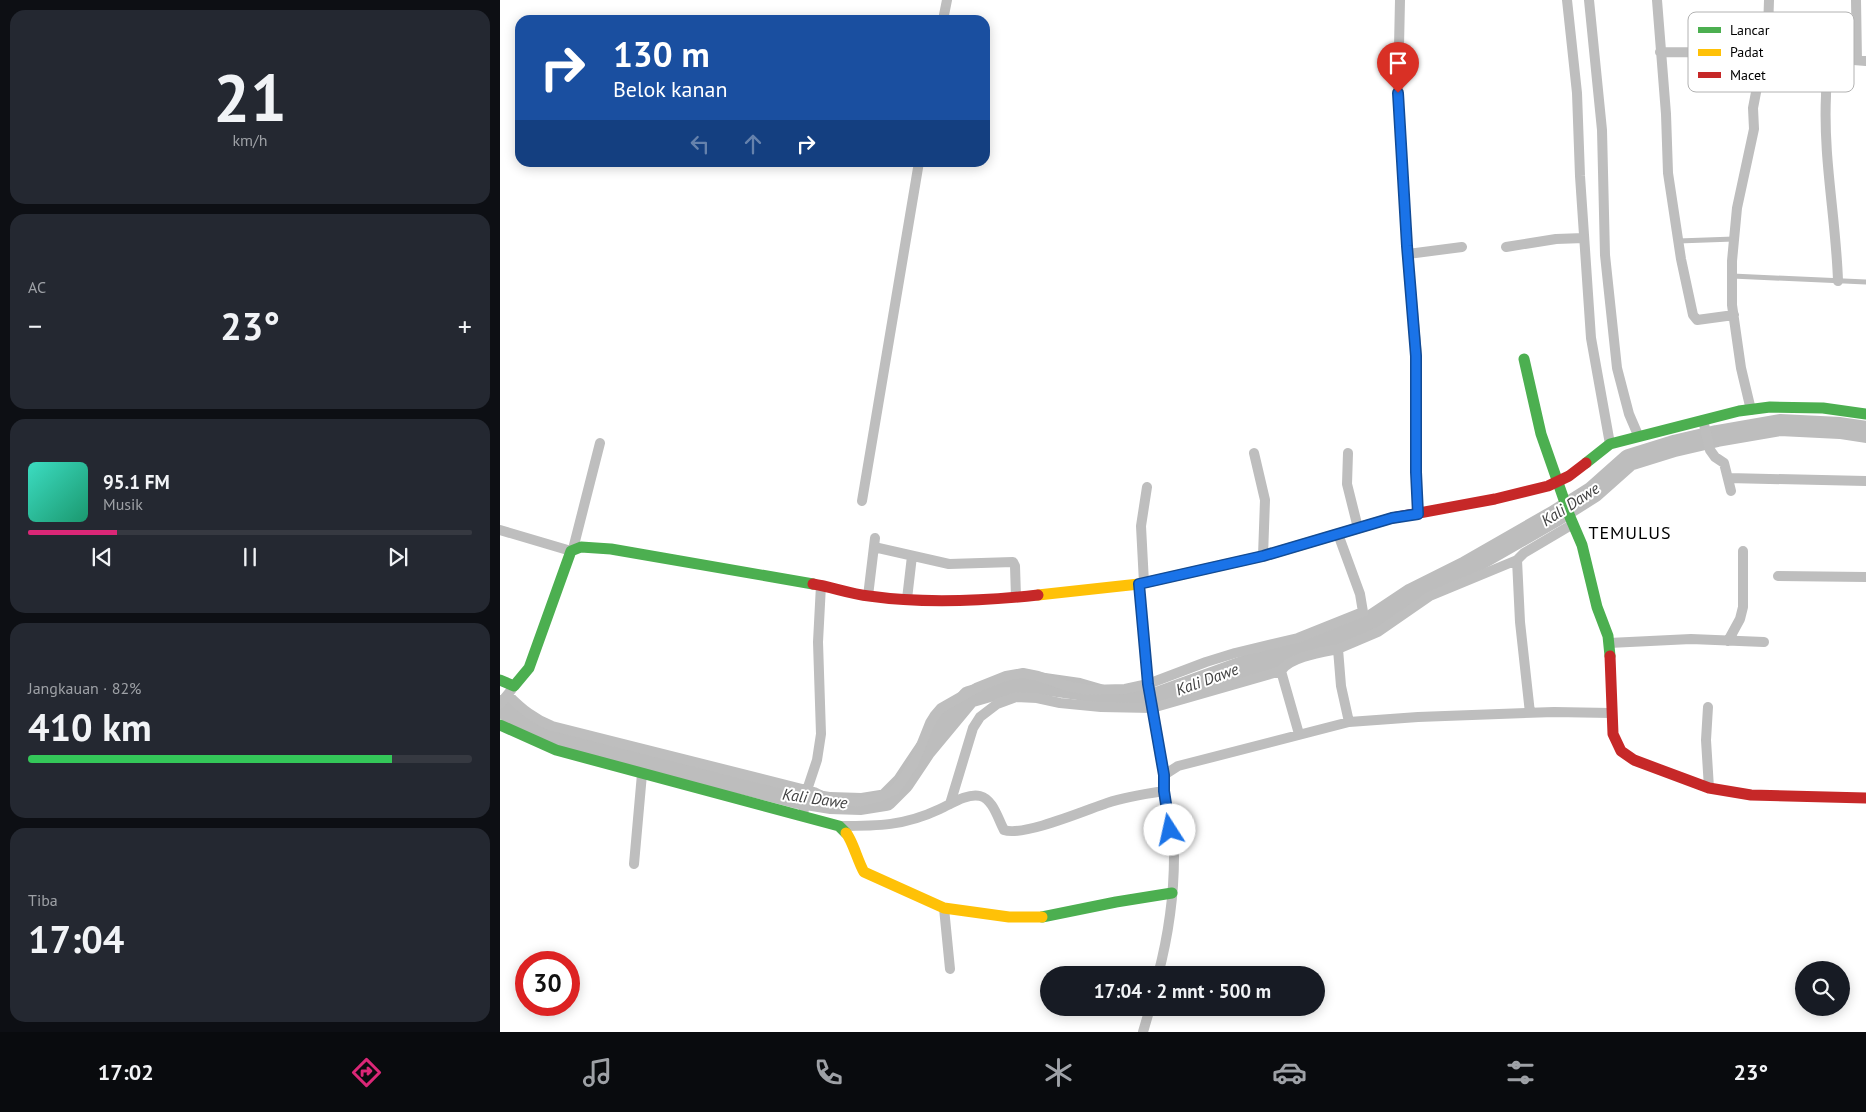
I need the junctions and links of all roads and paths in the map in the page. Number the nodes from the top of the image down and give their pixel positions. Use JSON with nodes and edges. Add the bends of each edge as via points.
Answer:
{"nodes":[{"id":1,"x":947,"y":0,"type":"edge"},
{"id":2,"x":1400,"y":0,"type":"edge"},
{"id":3,"x":1567,"y":0,"type":"edge"},
{"id":4,"x":1589,"y":0,"type":"edge"},
{"id":5,"x":1657,"y":0,"type":"edge"},
{"id":6,"x":1856,"y":0,"type":"edge"},
{"id":7,"x":944,"y":15,"type":"edge"},
{"id":8,"x":1660,"y":52,"type":"junction"},
{"id":9,"x":1688,"y":52,"type":"edge"},
{"id":10,"x":1862,"y":61,"type":"edge"},
{"id":11,"x":1757,"y":92,"type":"edge"},
{"id":12,"x":1826,"y":92,"type":"edge"},
{"id":13,"x":918,"y":167,"type":"edge"},
{"id":14,"x":1584,"y":238,"type":"junction"},
{"id":15,"x":1734,"y":239,"type":"junction"},
{"id":16,"x":1678,"y":241,"type":"junction"},
{"id":17,"x":1462,"y":247,"type":"dead end"},
{"id":18,"x":1506,"y":247,"type":"dead end"},
{"id":19,"x":1408,"y":254,"type":"junction"},
{"id":20,"x":1732,"y":276,"type":"junction"},
{"id":21,"x":1838,"y":281,"type":"junction"},
{"id":22,"x":1866,"y":282,"type":"edge"},
{"id":23,"x":1734,"y":315,"type":"junction"},
{"id":24,"x":1524,"y":359,"type":"dead end"},
{"id":25,"x":1751,"y":410,"type":"junction"},
{"id":26,"x":1866,"y":414,"type":"edge"},
{"id":27,"x":1702,"y":420,"type":"junction"},
{"id":28,"x":1638,"y":435,"type":"junction"},
{"id":29,"x":600,"y":443,"type":"dead end"},
{"id":30,"x":1610,"y":444,"type":"junction"},
{"id":31,"x":1254,"y":453,"type":"dead end"},
{"id":32,"x":1348,"y":453,"type":"dead end"},
{"id":33,"x":1728,"y":478,"type":"junction"},
{"id":34,"x":1866,"y":481,"type":"edge"},
{"id":35,"x":1147,"y":487,"type":"dead end"},
{"id":36,"x":1560,"y":488,"type":"junction"},
{"id":37,"x":1731,"y":491,"type":"dead end"},
{"id":38,"x":862,"y":501,"type":"dead end"},
{"id":39,"x":1418,"y":514,"type":"junction"},
{"id":40,"x":1571,"y":520,"type":"junction"},
{"id":41,"x":1358,"y":528,"type":"junction"},
{"id":42,"x":500,"y":530,"type":"edge"},
{"id":43,"x":1338,"y":534,"type":"junction"},
{"id":44,"x":572,"y":550,"type":"junction"},
{"id":45,"x":1743,"y":551,"type":"dead end"},
{"id":46,"x":912,"y":556,"type":"junction"},
{"id":47,"x":1263,"y":556,"type":"junction"},
{"id":48,"x":1517,"y":560,"type":"junction"},
{"id":49,"x":1778,"y":576,"type":"dead end"},
{"id":50,"x":1866,"y":577,"type":"edge"},
{"id":51,"x":1142,"y":583,"type":"junction"},
{"id":52,"x":821,"y":585,"type":"junction"},
{"id":53,"x":868,"y":596,"type":"junction"},
{"id":54,"x":1016,"y":597,"type":"junction"},
{"id":55,"x":907,"y":599,"type":"junction"},
{"id":56,"x":1728,"y":641,"type":"junction"},
{"id":57,"x":1764,"y":642,"type":"dead end"},
{"id":58,"x":1609,"y":643,"type":"junction"},
{"id":59,"x":1338,"y":649,"type":"junction"},
{"id":60,"x":1281,"y":671,"type":"junction"},
{"id":61,"x":500,"y":680,"type":"edge"},
{"id":62,"x":1149,"y":688,"type":"junction"},
{"id":63,"x":506,"y":696,"type":"edge"},
{"id":64,"x":1152,"y":706,"type":"junction"},
{"id":65,"x":1708,"y":706,"type":"dead end"},
{"id":66,"x":1530,"y":713,"type":"junction"},
{"id":67,"x":1611,"y":714,"type":"junction"},
{"id":68,"x":1349,"y":722,"type":"junction"},
{"id":69,"x":500,"y":725,"type":"edge"},
{"id":70,"x":1299,"y":734,"type":"junction"},
{"id":71,"x":642,"y":774,"type":"junction"},
{"id":72,"x":1164,"y":775,"type":"junction"},
{"id":73,"x":1709,"y":788,"type":"junction"},
{"id":74,"x":1164,"y":791,"type":"junction"},
{"id":75,"x":1866,"y":798,"type":"edge"},
{"id":76,"x":805,"y":802,"type":"junction"},
{"id":77,"x":950,"y":804,"type":"junction"},
{"id":78,"x":839,"y":826,"type":"junction"},
{"id":79,"x":634,"y":864,"type":"dead end"},
{"id":80,"x":1172,"y":893,"type":"junction"},
{"id":81,"x":944,"y":908,"type":"junction"},
{"id":82,"x":1160,"y":966,"type":"edge"},
{"id":83,"x":950,"y":969,"type":"dead end"},
{"id":84,"x":1148,"y":1016,"type":"edge"},
{"id":85,"x":1144,"y":1032,"type":"edge"}],
"edges":[{"from":1,"to":7,"type":"street"},
{"from":2,"to":19,"type":"street","via":[[1398,93]]},
{"from":3,"to":14,"type":"street","via":[[1577,93]]},
{"from":4,"to":28,"type":"street","via":[[1602,130],[1605,255],[1618,368],[1629,414]]},
{"from":5,"to":8,"type":"street"},
{"from":6,"to":10,"type":"street"},
{"from":8,"to":9,"type":"street"},
{"from":8,"to":16,"type":"street","via":[[1668,173]]},
{"from":11,"to":15,"type":"street","via":[[1754,129],[1737,208]]},
{"from":12,"to":21,"type":"street","via":[[1827,152]]},
{"from":13,"to":38,"type":"street"},
{"from":14,"to":18,"type":"street"},
{"from":14,"to":30,"type":"street","via":[[1591,338]]},
{"from":15,"to":16,"type":"lane"},
{"from":15,"to":20,"type":"street"},
{"from":16,"to":23,"type":"street","via":[[1695,318]]},
{"from":17,"to":19,"type":"street"},
{"from":19,"to":39,"type":"street","via":[[1416,356]]},
{"from":20,"to":21,"type":"lane"},
{"from":20,"to":23,"type":"street"},
{"from":21,"to":22,"type":"lane"},
{"from":23,"to":25,"type":"street"},
{"from":24,"to":36,"type":"street","via":[[1532,403]]},
{"from":25,"to":26,"type":"street","via":[[1823,408]]},
{"from":25,"to":27,"type":"street"},
{"from":27,"to":28,"type":"street"},
{"from":27,"to":33,"type":"street","via":[[1714,457],[1724,463]]},
{"from":28,"to":30,"type":"street"},
{"from":29,"to":44,"type":"street"},
{"from":30,"to":36,"type":"street"},
{"from":31,"to":47,"type":"street","via":[[1265,500]]},
{"from":32,"to":41,"type":"street","via":[[1347,484]]},
{"from":33,"to":34,"type":"street"},
{"from":33,"to":37,"type":"street"},
{"from":35,"to":51,"type":"street","via":[[1141,526]]},
{"from":36,"to":39,"type":"street"},
{"from":36,"to":40,"type":"street"},
{"from":39,"to":41,"type":"street"},
{"from":40,"to":48,"type":"street"},
{"from":40,"to":58,"type":"street","via":[[1582,545]]},
{"from":41,"to":43,"type":"street"},
{"from":42,"to":44,"type":"street"},
{"from":43,"to":47,"type":"street"},
{"from":43,"to":62,"type":"street","via":[[1360,594],[1363,612],[1298,638],[1206,662]]},
{"from":44,"to":52,"type":"street","via":[[591,546]]},
{"from":44,"to":63,"type":"street","via":[[529,668]]},
{"from":45,"to":56,"type":"street","via":[[1743,607],[1740,620]]},
{"from":46,"to":53,"type":"street","via":[[874,542]]},
{"from":46,"to":54,"type":"street","via":[[949,564],[1013,562]]},
{"from":46,"to":55,"type":"street"},
{"from":47,"to":51,"type":"street"},
{"from":48,"to":59,"type":"street","via":[[1430,596],[1378,632]]},
{"from":48,"to":66,"type":"street"},
{"from":49,"to":50,"type":"street"},
{"from":51,"to":54,"type":"street"},
{"from":51,"to":62,"type":"street"},
{"from":52,"to":53,"type":"street"},
{"from":52,"to":76,"type":"street","via":[[818,642],[821,734]]},
{"from":53,"to":55,"type":"street"},
{"from":54,"to":55,"type":"street"},
{"from":56,"to":57,"type":"street"},
{"from":56,"to":58,"type":"street","via":[[1691,639]]},
{"from":58,"to":67,"type":"street"},
{"from":59,"to":60,"type":"street","via":[[1288,664]]},
{"from":59,"to":68,"type":"street","via":[[1341,686]]},
{"from":60,"to":64,"type":"street"},
{"from":60,"to":70,"type":"street"},
{"from":61,"to":63,"type":"street"},
{"from":62,"to":64,"type":"street"},
{"from":62,"to":76,"type":"street","via":[[1087,690],[1023,673],[1006,676],[976,688],[934,715],[914,763],[895,790],[858,802],[826,798]]},
{"from":63,"to":76,"type":"street","via":[[538,721],[552,726]]},
{"from":64,"to":72,"type":"street"},
{"from":64,"to":77,"type":"street","via":[[1100,707],[1016,697],[997,704],[980,717],[973,728]]},
{"from":65,"to":73,"type":"street"},
{"from":66,"to":67,"type":"street"},
{"from":66,"to":68,"type":"street"},
{"from":67,"to":73,"type":"street","via":[[1613,734],[1621,751],[1634,760]]},
{"from":68,"to":70,"type":"street"},
{"from":69,"to":71,"type":"street","via":[[556,750]]},
{"from":70,"to":72,"type":"street","via":[[1178,766]]},
{"from":71,"to":76,"type":"street"},
{"from":71,"to":79,"type":"street"},
{"from":72,"to":74,"type":"street"},
{"from":73,"to":75,"type":"street","via":[[1751,795]]},
{"from":74,"to":77,"type":"street","via":[[1117,800],[1076,815],[1010,832],[1004,830],[991,806],[981,796],[963,798]]},
{"from":74,"to":80,"type":"street","via":[[1174,854]]},
{"from":76,"to":78,"type":"street"},
{"from":77,"to":78,"type":"street","via":[[913,820],[881,826]]},
{"from":78,"to":81,"type":"street","via":[[849,836],[856,860],[864,872]]},
{"from":80,"to":81,"type":"street","via":[[1037,918],[1009,918]]},
{"from":80,"to":82,"type":"street"},
{"from":81,"to":83,"type":"street"},
{"from":84,"to":85,"type":"street"}]}
